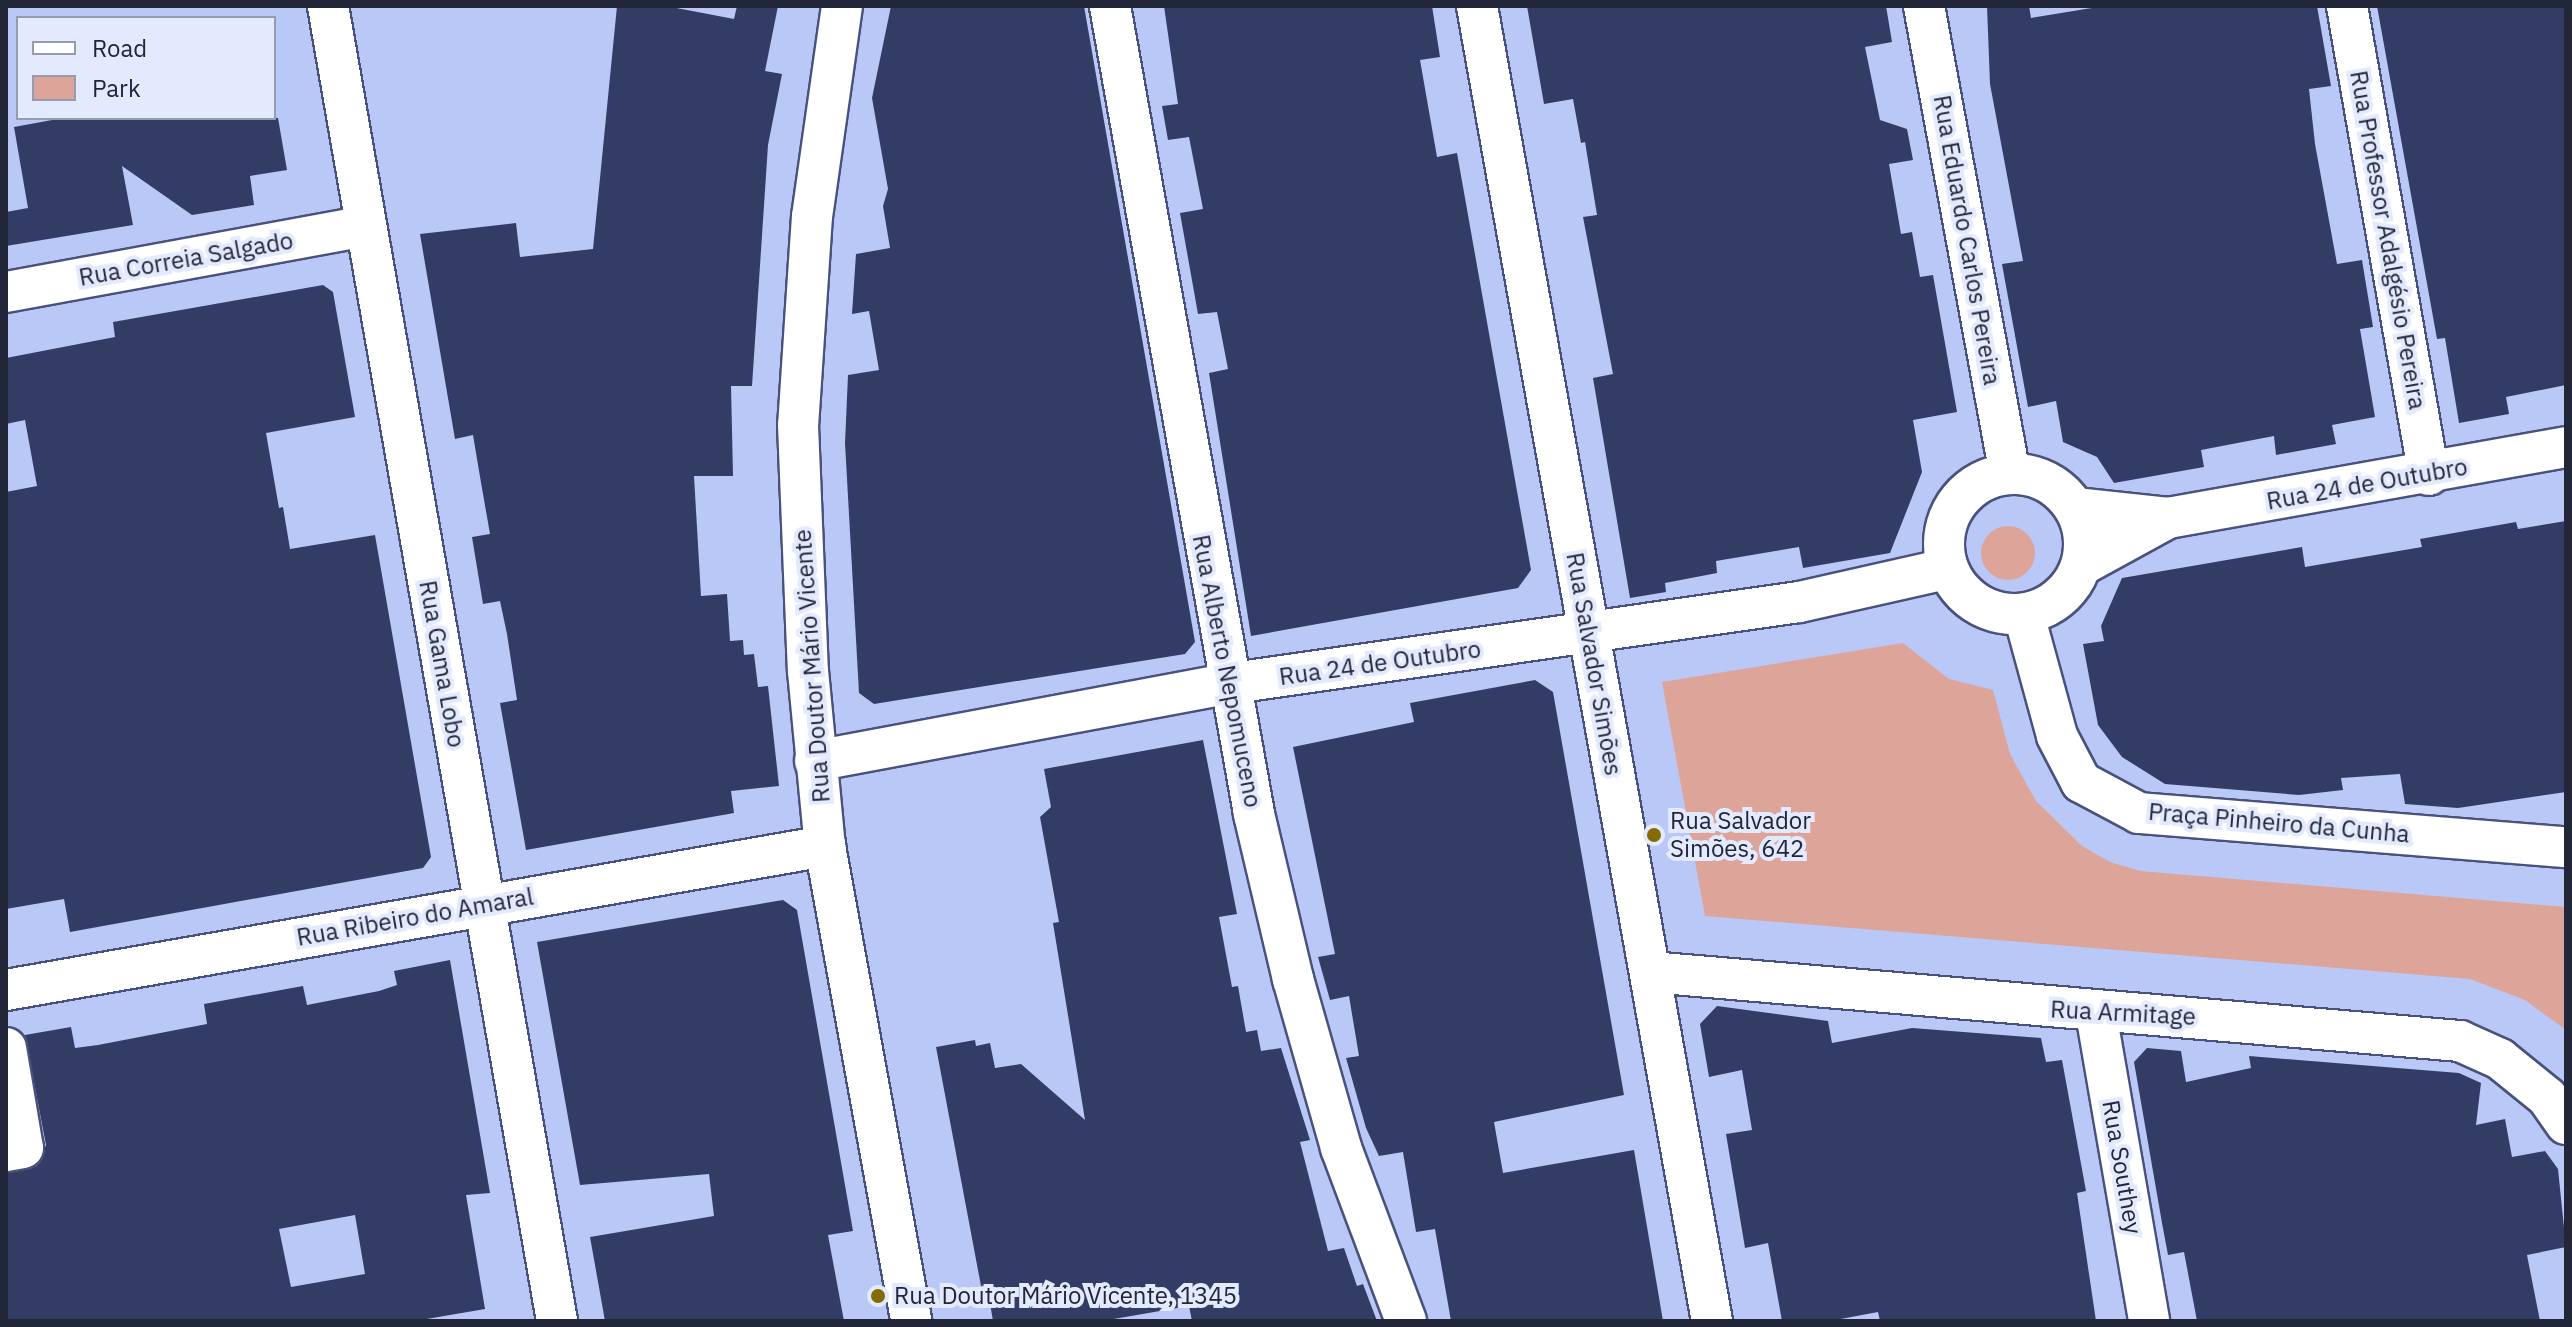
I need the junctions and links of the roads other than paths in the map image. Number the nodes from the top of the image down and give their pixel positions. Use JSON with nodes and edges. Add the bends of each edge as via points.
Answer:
{"nodes":[{"id":1,"x":328,"y":6,"type":"edge"},
{"id":2,"x":842,"y":6,"type":"edge"},
{"id":3,"x":1110,"y":6,"type":"edge"},
{"id":4,"x":1477,"y":6,"type":"edge"},
{"id":5,"x":1924,"y":6,"type":"edge"},
{"id":6,"x":2347,"y":6,"type":"edge"},
{"id":7,"x":366,"y":226,"type":"junction"},
{"id":8,"x":6,"y":292,"type":"edge"},
{"id":9,"x":2566,"y":447,"type":"edge"},
{"id":10,"x":2010,"y":473,"type":"junction"},
{"id":11,"x":2429,"y":475,"type":"junction"},
{"id":12,"x":2075,"y":508,"type":"junction"},
{"id":13,"x":2168,"y":518,"type":"junction"},
{"id":14,"x":2082,"y":565,"type":"junction"},
{"id":15,"x":1946,"y":569,"type":"junction"},
{"id":16,"x":2024,"y":615,"type":"junction"},
{"id":17,"x":1588,"y":634,"type":"junction"},
{"id":18,"x":1226,"y":684,"type":"junction"},
{"id":19,"x":815,"y":761,"type":"junction"},
{"id":20,"x":825,"y":846,"type":"junction"},
{"id":21,"x":2566,"y":847,"type":"edge"},
{"id":22,"x":484,"y":904,"type":"junction"},
{"id":23,"x":1650,"y":972,"type":"junction"},
{"id":24,"x":6,"y":990,"type":"edge"},
{"id":25,"x":2096,"y":1013,"type":"junction"},
{"id":26,"x":6,"y":1048,"type":"edge"},
{"id":27,"x":2566,"y":1124,"type":"edge"},
{"id":28,"x":6,"y":1151,"type":"edge"},
{"id":29,"x":557,"y":1321,"type":"edge"},
{"id":30,"x":911,"y":1321,"type":"edge"},
{"id":31,"x":1406,"y":1321,"type":"edge"},
{"id":32,"x":1712,"y":1321,"type":"edge"},
{"id":33,"x":2149,"y":1321,"type":"edge"}],
"edges":[{"from":1,"to":7,"type":"street","name":"Rua Gama Lobo"},
{"from":2,"to":19,"type":"street","name":"Rua Doutor Mário Vicente","via":[[812,216],[798,425]]},
{"from":3,"to":18,"type":"street","name":"Rua Alberto Nepomuceno"},
{"from":4,"to":17,"type":"street","name":"Rua Salvador Simões"},
{"from":5,"to":10,"type":"street","name":"Rua Eduardo Carlos Pereira"},
{"from":6,"to":11,"type":"street","name":"Rua Professor Adalgésio Pereira"},
{"from":7,"to":8,"type":"street","name":"Rua Correia Salgado"},
{"from":7,"to":22,"type":"street","name":"Rua Gama Lobo"},
{"from":9,"to":11,"type":"street","name":"Rua 24 de Outubro"},
{"from":10,"to":12,"type":"street","via":[[2036,476]]},
{"from":10,"to":15,"type":"street","via":[[1978,483],[1954,505],[1942,536]]},
{"from":11,"to":13,"type":"street","name":"Rua 24 de Outubro"},
{"from":12,"to":13,"type":"street","name":"Rua 24 de Outubro"},
{"from":12,"to":14,"type":"street","via":[[2084,536]]},
{"from":13,"to":14,"type":"street","name":"Rua 24 de Outubro"},
{"from":14,"to":16,"type":"street","via":[[2070,588],[2049,606]]},
{"from":15,"to":16,"type":"street","via":[[1977,606]]},
{"from":15,"to":17,"type":"street","name":"Rua 24 de Outubro","via":[[1799,602]]},
{"from":16,"to":21,"type":"street","name":"Praça Pinheiro da Cunha","via":[[2057,736],[2081,782],[2139,813]]},
{"from":17,"to":18,"type":"street","name":"Rua 24 de Outubro"},
{"from":17,"to":23,"type":"street","name":"Rua Salvador Simões"},
{"from":18,"to":19,"type":"street","name":"Rua 24 de Outubro"},
{"from":18,"to":31,"type":"street","name":"Rua Alberto Nepomuceno","via":[[1293,979],[1341,1148]]},
{"from":19,"to":20,"type":"street","name":"Rua Doutor Mário Vicente"},
{"from":20,"to":22,"type":"street","name":"Rua Ribeiro do Amaral"},
{"from":20,"to":30,"type":"street","name":"Rua Doutor Mário Vicente"},
{"from":22,"to":24,"type":"street","name":"Rua Ribeiro do Amaral"},
{"from":22,"to":29,"type":"street","name":"Rua Gama Lobo"},
{"from":23,"to":25,"type":"street","name":"Rua Armitage"},
{"from":23,"to":32,"type":"street","name":"Rua Salvador Simões"},
{"from":25,"to":27,"type":"street","name":"Rua Armitage","via":[[2208,1017],[2460,1041],[2500,1059],[2547,1097]]},
{"from":25,"to":33,"type":"street","name":"Rua Southey"},
{"from":26,"to":28,"type":"street","via":[[23,1148]]}]}
